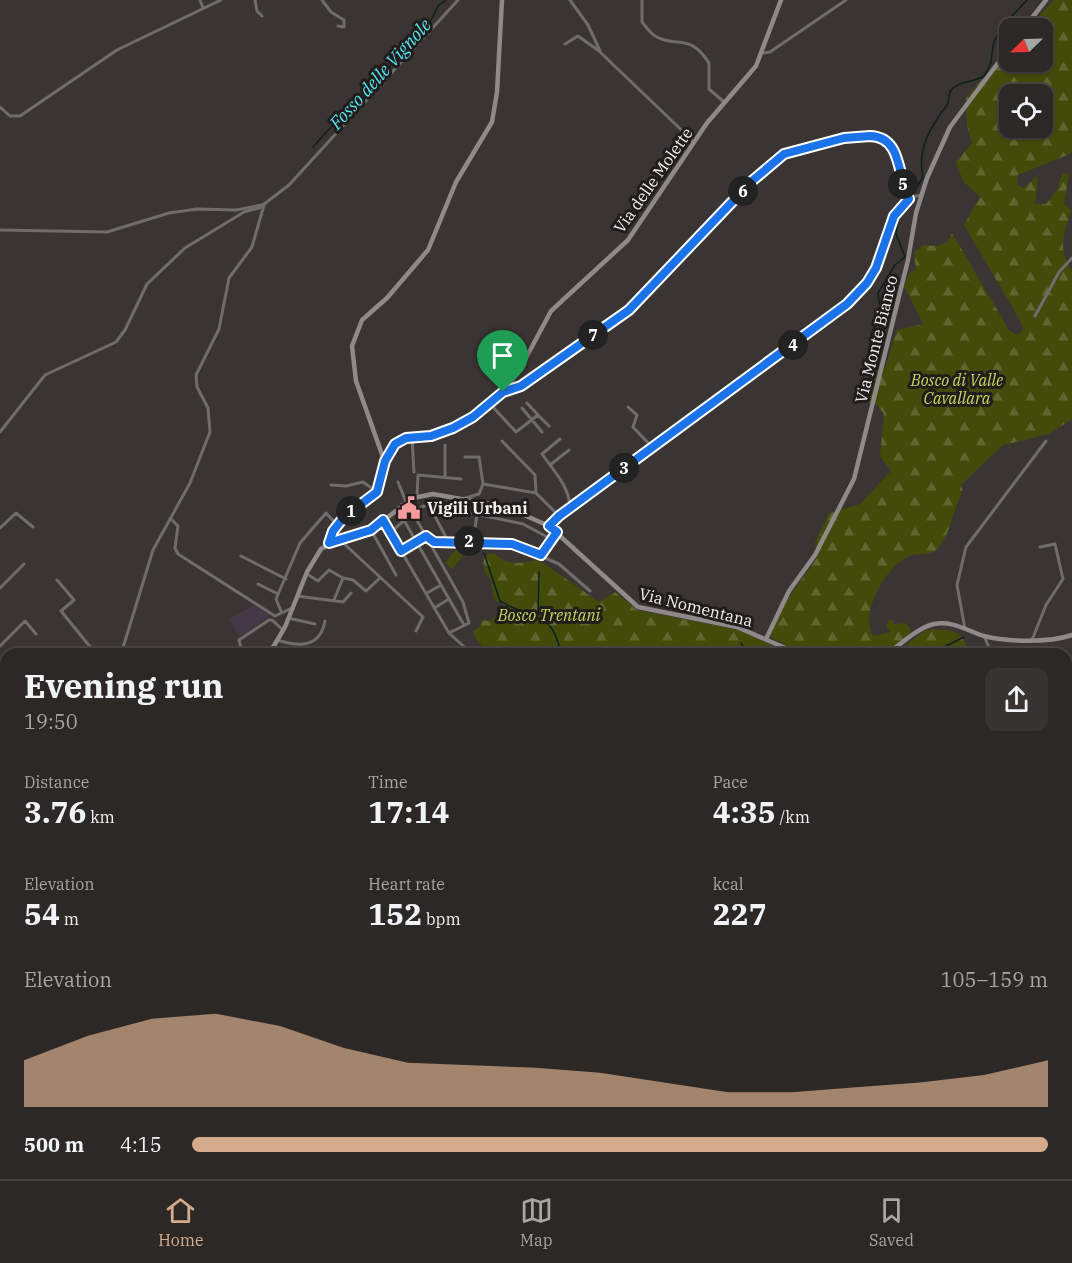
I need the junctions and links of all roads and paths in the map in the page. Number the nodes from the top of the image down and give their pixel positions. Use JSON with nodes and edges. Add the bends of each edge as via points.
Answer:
{"nodes":[{"id":1,"x":200,"y":0,"type":"edge"},
{"id":2,"x":221,"y":0,"type":"edge"},
{"id":3,"x":255,"y":0,"type":"edge"},
{"id":4,"x":322,"y":0,"type":"edge"},
{"id":5,"x":458,"y":0,"type":"edge"},
{"id":6,"x":502,"y":0,"type":"edge"},
{"id":7,"x":570,"y":0,"type":"edge"},
{"id":8,"x":642,"y":0,"type":"edge"},
{"id":9,"x":781,"y":0,"type":"edge"},
{"id":10,"x":846,"y":0,"type":"edge"},
{"id":11,"x":1046,"y":0,"type":"edge"},
{"id":12,"x":203,"y":8,"type":"junction"},
{"id":13,"x":262,"y":16,"type":"dead end"},
{"id":14,"x":1032,"y":18,"type":"edge"},
{"id":15,"x":338,"y":26,"type":"dead end"},
{"id":16,"x":565,"y":44,"type":"dead end"},
{"id":17,"x":602,"y":54,"type":"junction"},
{"id":18,"x":763,"y":54,"type":"junction"},
{"id":19,"x":999,"y":62,"type":"edge"},
{"id":20,"x":724,"y":102,"type":"junction"},
{"id":21,"x":0,"y":107,"type":"edge"},
{"id":22,"x":693,"y":142,"type":"junction"},
{"id":23,"x":921,"y":195,"type":"junction"},
{"id":24,"x":909,"y":199,"type":"junction"},
{"id":25,"x":264,"y":205,"type":"junction"},
{"id":26,"x":0,"y":230,"type":"edge"},
{"id":27,"x":1072,"y":258,"type":"edge"},
{"id":28,"x":1035,"y":316,"type":"dead end"},
{"id":29,"x":503,"y":392,"type":"junction"},
{"id":30,"x":527,"y":403,"type":"dead end"},
{"id":31,"x":490,"y":404,"type":"junction"},
{"id":32,"x":628,"y":407,"type":"dead end"},
{"id":33,"x":522,"y":408,"type":"dead end"},
{"id":34,"x":538,"y":415,"type":"junction"},
{"id":35,"x":532,"y":420,"type":"junction"},
{"id":36,"x":549,"y":426,"type":"dead end"},
{"id":37,"x":0,"y":432,"type":"edge"},
{"id":38,"x":542,"y":432,"type":"dead end"},
{"id":39,"x":412,"y":438,"type":"junction"},
{"id":40,"x":560,"y":439,"type":"dead end"},
{"id":41,"x":502,"y":441,"type":"dead end"},
{"id":42,"x":1046,"y":441,"type":"dead end"},
{"id":43,"x":445,"y":445,"type":"dead end"},
{"id":44,"x":651,"y":447,"type":"junction"},
{"id":45,"x":569,"y":450,"type":"dead end"},
{"id":46,"x":465,"y":457,"type":"dead end"},
{"id":47,"x":385,"y":461,"type":"junction"},
{"id":48,"x":550,"y":465,"type":"junction"},
{"id":49,"x":414,"y":472,"type":"dead end"},
{"id":50,"x":445,"y":477,"type":"junction"},
{"id":51,"x":461,"y":479,"type":"dead end"},
{"id":52,"x":398,"y":482,"type":"dead end"},
{"id":53,"x":483,"y":484,"type":"junction"},
{"id":54,"x":331,"y":485,"type":"dead end"},
{"id":55,"x":377,"y":492,"type":"junction"},
{"id":56,"x":536,"y":493,"type":"junction"},
{"id":57,"x":417,"y":496,"type":"junction"},
{"id":58,"x":461,"y":500,"type":"junction"},
{"id":59,"x":479,"y":502,"type":"junction"},
{"id":60,"x":404,"y":503,"type":"junction"},
{"id":61,"x":429,"y":504,"type":"junction"},
{"id":62,"x":570,"y":508,"type":"junction"},
{"id":63,"x":411,"y":514,"type":"junction"},
{"id":64,"x":477,"y":514,"type":"junction"},
{"id":65,"x":559,"y":516,"type":"junction"},
{"id":66,"x":169,"y":518,"type":"junction"},
{"id":67,"x":383,"y":520,"type":"junction"},
{"id":68,"x":405,"y":522,"type":"junction"},
{"id":69,"x":338,"y":525,"type":"junction"},
{"id":70,"x":549,"y":526,"type":"junction"},
{"id":71,"x":33,"y":527,"type":"dead end"},
{"id":72,"x":0,"y":528,"type":"edge"},
{"id":73,"x":371,"y":530,"type":"junction"},
{"id":74,"x":390,"y":532,"type":"junction"},
{"id":75,"x":557,"y":532,"type":"junction"},
{"id":76,"x":427,"y":538,"type":"junction"},
{"id":77,"x":338,"y":539,"type":"junction"},
{"id":78,"x":550,"y":539,"type":"junction"},
{"id":79,"x":448,"y":541,"type":"junction"},
{"id":80,"x":473,"y":541,"type":"junction"},
{"id":81,"x":417,"y":542,"type":"junction"},
{"id":82,"x":329,"y":543,"type":"junction"},
{"id":83,"x":1040,"y":547,"type":"dead end"},
{"id":84,"x":401,"y":551,"type":"junction"},
{"id":85,"x":541,"y":555,"type":"junction"},
{"id":86,"x":241,"y":556,"type":"dead end"},
{"id":87,"x":24,"y":564,"type":"dead end"},
{"id":88,"x":307,"y":574,"type":"junction"},
{"id":89,"x":396,"y":575,"type":"dead end"},
{"id":90,"x":343,"y":578,"type":"junction"},
{"id":91,"x":380,"y":578,"type":"junction"},
{"id":92,"x":286,"y":579,"type":"junction"},
{"id":93,"x":57,"y":580,"type":"dead end"},
{"id":94,"x":258,"y":584,"type":"dead end"},
{"id":95,"x":441,"y":585,"type":"junction"},
{"id":96,"x":0,"y":588,"type":"edge"},
{"id":97,"x":590,"y":591,"type":"dead end"},
{"id":98,"x":351,"y":592,"type":"dead end"},
{"id":99,"x":278,"y":594,"type":"junction"},
{"id":100,"x":427,"y":594,"type":"junction"},
{"id":101,"x":297,"y":596,"type":"junction"},
{"id":102,"x":449,"y":599,"type":"junction"},
{"id":103,"x":334,"y":600,"type":"junction"},
{"id":104,"x":436,"y":607,"type":"junction"},
{"id":105,"x":292,"y":608,"type":"junction"},
{"id":106,"x":281,"y":611,"type":"junction"},
{"id":107,"x":273,"y":618,"type":"junction"},
{"id":108,"x":288,"y":618,"type":"junction"},
{"id":109,"x":325,"y":621,"type":"dead end"},
{"id":110,"x":315,"y":624,"type":"dead end"},
{"id":111,"x":464,"y":626,"type":"junction"},
{"id":112,"x":965,"y":628,"type":"junction"},
{"id":113,"x":283,"y":630,"type":"junction"},
{"id":114,"x":416,"y":631,"type":"dead end"},
{"id":115,"x":449,"y":633,"type":"junction"},
{"id":116,"x":36,"y":634,"type":"dead end"},
{"id":117,"x":1072,"y":635,"type":"edge"},
{"id":118,"x":983,"y":636,"type":"junction"},
{"id":119,"x":766,"y":639,"type":"junction"},
{"id":120,"x":277,"y":640,"type":"junction"},
{"id":121,"x":1032,"y":640,"type":"junction"},
{"id":122,"x":780,"y":645,"type":"junction"},
{"id":123,"x":0,"y":646,"type":"edge"},
{"id":124,"x":91,"y":648,"type":"edge"},
{"id":125,"x":123,"y":648,"type":"edge"},
{"id":126,"x":241,"y":648,"type":"edge"},
{"id":127,"x":272,"y":648,"type":"edge"},
{"id":128,"x":465,"y":648,"type":"edge"},
{"id":129,"x":780,"y":648,"type":"edge"},
{"id":130,"x":786,"y":648,"type":"edge"},
{"id":131,"x":896,"y":648,"type":"edge"},
{"id":132,"x":989,"y":648,"type":"edge"}],
"edges":[{"from":1,"to":12,"type":"street"},
{"from":2,"to":12,"type":"street"},
{"from":3,"to":13,"type":"street"},
{"from":4,"to":15,"type":"street","via":[[344,20],[344,27]]},
{"from":5,"to":25,"type":"street","via":[[302,173]]},
{"from":6,"to":47,"type":"main road","via":[[492,122],[456,182],[428,250],[362,320],[352,346],[356,379]]},
{"from":7,"to":17,"type":"street"},
{"from":8,"to":20,"type":"street","via":[[642,22],[656,37],[687,42],[701,53],[710,65],[709,88]]},
{"from":9,"to":18,"type":"main road","name":"Via delle Molette"},
{"from":10,"to":18,"type":"street"},
{"from":11,"to":14,"type":"main road"},
{"from":12,"to":21,"type":"street","via":[[117,50],[20,116],[10,116]]},
{"from":16,"to":17,"type":"street","via":[[579,36]]},
{"from":17,"to":22,"type":"street"},
{"from":18,"to":20,"type":"main road","name":"Via delle Molette"},
{"from":19,"to":23,"type":"main road","name":"Via Monte Bianco","via":[[949,129]]},
{"from":20,"to":22,"type":"main road","name":"Via delle Molette"},
{"from":22,"to":29,"type":"main road","name":"Via delle Molette","via":[[627,240],[551,310],[519,371]]},
{"from":23,"to":24,"type":"street"},
{"from":23,"to":119,"type":"main road","name":"Via Monte Bianco","via":[[852,483]]},
{"from":24,"to":29,"type":"street","via":[[894,151],[882,138],[844,138],[788,152],[752,181],[626,312],[529,380]]},
{"from":24,"to":44,"type":"street","via":[[894,216],[876,268],[847,304]]},
{"from":25,"to":26,"type":"street","via":[[169,213],[107,232]]},
{"from":25,"to":37,"type":"street","via":[[244,212],[185,248],[149,282],[116,342],[45,375]]},
{"from":25,"to":66,"type":"street","via":[[252,247],[229,278],[219,329],[197,372],[196,383],[208,406],[211,431],[190,483]]},
{"from":27,"to":28,"type":"street"},
{"from":29,"to":31,"type":"main road","name":"Via delle Molette"},
{"from":30,"to":34,"type":"street"},
{"from":31,"to":35,"type":"street","via":[[515,432]]},
{"from":31,"to":39,"type":"main road","name":"Via delle Molette","via":[[453,428]]},
{"from":32,"to":44,"type":"street","via":[[637,415],[633,427]]},
{"from":33,"to":35,"type":"street"},
{"from":34,"to":35,"type":"street"},
{"from":34,"to":36,"type":"street"},
{"from":35,"to":38,"type":"street"},
{"from":39,"to":47,"type":"main road","name":"Via delle Molette","via":[[394,445]]},
{"from":39,"to":49,"type":"street"},
{"from":40,"to":48,"type":"street","via":[[542,454]]},
{"from":41,"to":56,"type":"street","via":[[535,474]]},
{"from":42,"to":112,"type":"street","via":[[966,547],[957,582]]},
{"from":43,"to":50,"type":"street"},
{"from":44,"to":62,"type":"street"},
{"from":45,"to":48,"type":"street"},
{"from":46,"to":53,"type":"street","via":[[479,457]]},
{"from":47,"to":55,"type":"main road","name":"Via delle Molette"},
{"from":48,"to":62,"type":"street","via":[[569,496]]},
{"from":50,"to":51,"type":"street"},
{"from":50,"to":57,"type":"street","via":[[418,475]]},
{"from":52,"to":60,"type":"street"},
{"from":53,"to":56,"type":"street"},
{"from":53,"to":58,"type":"street","via":[[479,494]]},
{"from":54,"to":55,"type":"street","via":[[363,482]]},
{"from":55,"to":69,"type":"main road"},
{"from":56,"to":65,"type":"street"},
{"from":57,"to":58,"type":"main road","name":"Via Nomentana","via":[[433,494]]},
{"from":57,"to":60,"type":"main road"},
{"from":58,"to":59,"type":"main road","name":"Via Nomentana"},
{"from":59,"to":64,"type":"street"},
{"from":59,"to":70,"type":"main road","name":"Via Nomentana","via":[[521,512]]},
{"from":60,"to":63,"type":"street"},
{"from":60,"to":67,"type":"main road"},
{"from":61,"to":63,"type":"street"},
{"from":61,"to":64,"type":"street"},
{"from":61,"to":79,"type":"street"},
{"from":62,"to":65,"type":"street"},
{"from":63,"to":68,"type":"street"},
{"from":63,"to":76,"type":"street"},
{"from":64,"to":78,"type":"street","via":[[523,524]]},
{"from":64,"to":80,"type":"street"},
{"from":65,"to":70,"type":"street"},
{"from":66,"to":107,"type":"street","via":[[178,526],[177,554]]},
{"from":66,"to":125,"type":"street","via":[[150,559]]},
{"from":67,"to":73,"type":"main road"},
{"from":67,"to":74,"type":"street"},
{"from":68,"to":74,"type":"street"},
{"from":68,"to":81,"type":"street"},
{"from":69,"to":82,"type":"main road"},
{"from":69,"to":92,"type":"street","via":[[326,513],[300,543]]},
{"from":70,"to":75,"type":"main road","name":"Via Nomentana"},
{"from":71,"to":72,"type":"street","via":[[16,513]]},
{"from":73,"to":77,"type":"main road"},
{"from":73,"to":89,"type":"street"},
{"from":74,"to":84,"type":"street"},
{"from":75,"to":78,"type":"street"},
{"from":75,"to":119,"type":"main road","name":"Via Nomentana","via":[[633,605],[726,624]]},
{"from":76,"to":79,"type":"street"},
{"from":76,"to":81,"type":"street"},
{"from":76,"to":111,"type":"street","via":[[464,602],[469,620]]},
{"from":77,"to":82,"type":"main road"},
{"from":77,"to":91,"type":"street"},
{"from":78,"to":85,"type":"street"},
{"from":79,"to":80,"type":"street"},
{"from":80,"to":85,"type":"street","via":[[512,544]]},
{"from":81,"to":84,"type":"street"},
{"from":81,"to":95,"type":"street"},
{"from":82,"to":88,"type":"main road","via":[[321,549]]},
{"from":83,"to":121,"type":"street","via":[[1056,545],[1063,581],[1048,602]]},
{"from":84,"to":100,"type":"street"},
{"from":85,"to":97,"type":"street","via":[[559,564]]},
{"from":86,"to":92,"type":"street"},
{"from":87,"to":96,"type":"street"},
{"from":88,"to":90,"type":"street","via":[[318,581],[329,570]]},
{"from":88,"to":101,"type":"main road"},
{"from":90,"to":91,"type":"street","via":[[353,580],[366,591]]},
{"from":90,"to":103,"type":"street"},
{"from":91,"to":114,"type":"street","via":[[423,617]]},
{"from":92,"to":99,"type":"street"},
{"from":93,"to":124,"type":"street","via":[[74,600],[61,611]]},
{"from":94,"to":99,"type":"street"},
{"from":95,"to":100,"type":"street"},
{"from":95,"to":102,"type":"street"},
{"from":98,"to":103,"type":"street","via":[[346,601]]},
{"from":99,"to":106,"type":"street","via":[[276,602]]},
{"from":100,"to":104,"type":"street"},
{"from":101,"to":103,"type":"street"},
{"from":101,"to":105,"type":"main road"},
{"from":102,"to":104,"type":"street"},
{"from":102,"to":111,"type":"street"},
{"from":104,"to":115,"type":"street"},
{"from":105,"to":106,"type":"street"},
{"from":105,"to":108,"type":"main road"},
{"from":106,"to":107,"type":"street"},
{"from":107,"to":113,"type":"street"},
{"from":107,"to":126,"type":"street","via":[[239,639]]},
{"from":108,"to":110,"type":"street"},
{"from":108,"to":113,"type":"main road"},
{"from":109,"to":120,"type":"street","via":[[320,634],[307,645]]},
{"from":111,"to":115,"type":"street"},
{"from":112,"to":118,"type":"main road"},
{"from":112,"to":131,"type":"main road","via":[[933,624]]},
{"from":113,"to":120,"type":"main road"},
{"from":115,"to":128,"type":"street"},
{"from":116,"to":123,"type":"street","via":[[25,621]]},
{"from":117,"to":121,"type":"main road"},
{"from":118,"to":121,"type":"main road"},
{"from":118,"to":132,"type":"street"},
{"from":119,"to":122,"type":"main road","name":"Via Nomentana"},
{"from":120,"to":127,"type":"main road"},
{"from":122,"to":129,"type":"street"},
{"from":122,"to":130,"type":"main road","name":"Via Nomentana"}]}
